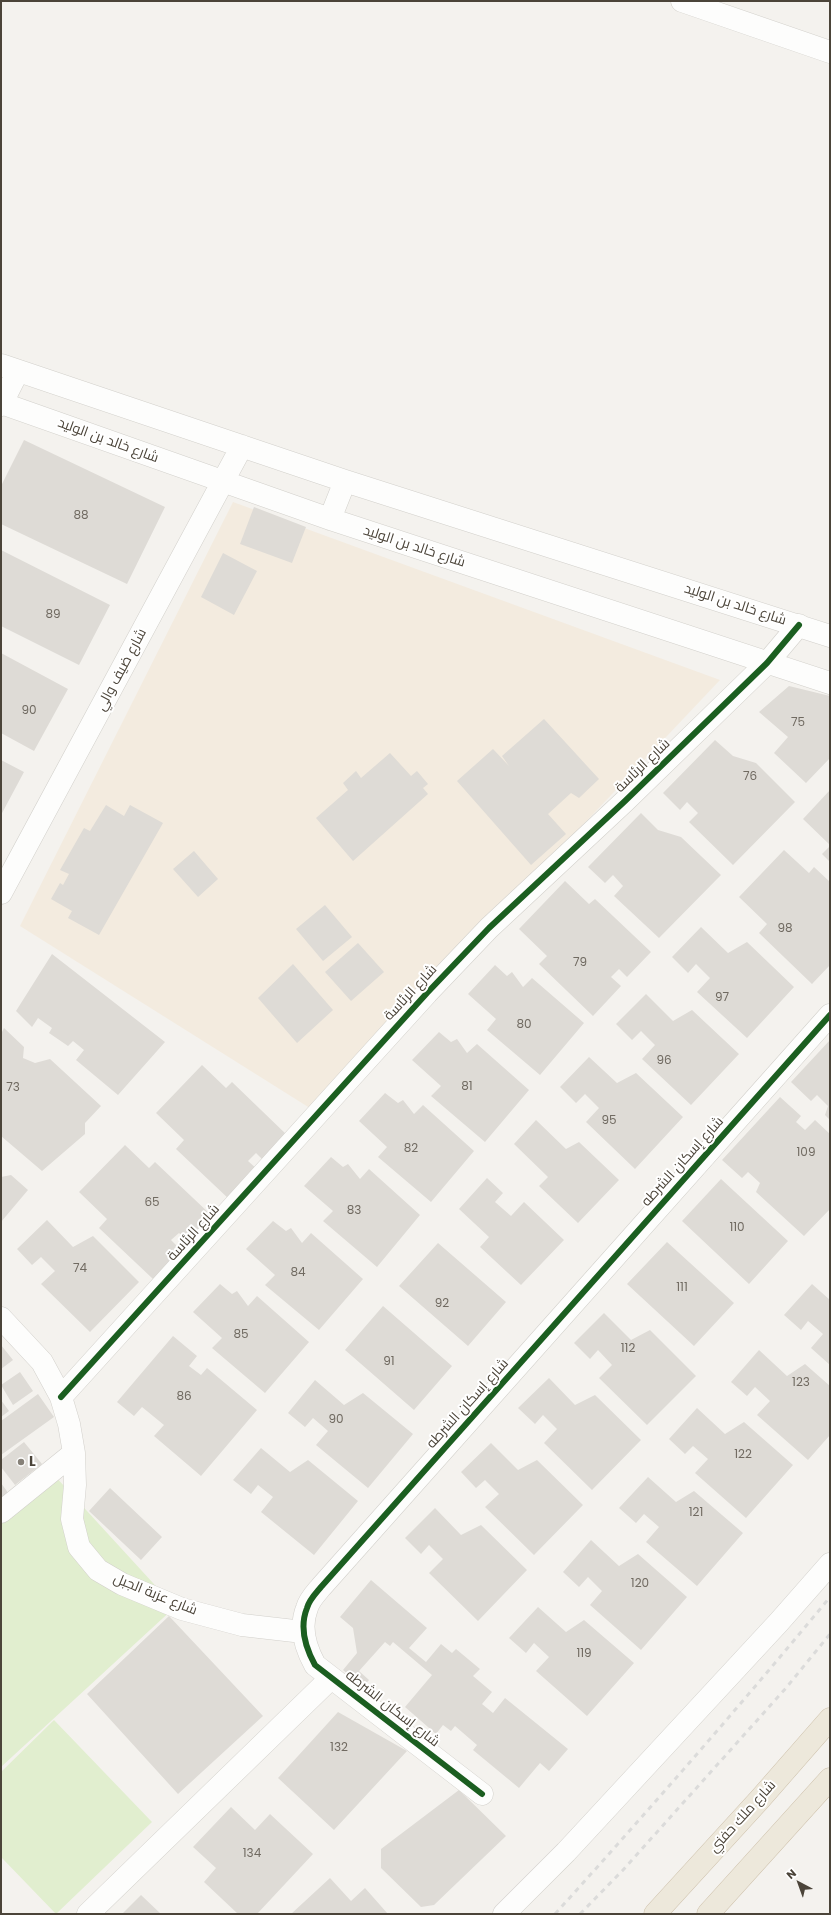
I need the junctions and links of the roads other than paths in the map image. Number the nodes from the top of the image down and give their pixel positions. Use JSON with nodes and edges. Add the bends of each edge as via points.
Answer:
{"nodes":[{"id":1,"x":682,"y":1,"type":"edge"},
{"id":2,"x":830,"y":52,"type":"edge"},
{"id":3,"x":10,"y":368,"type":"edge"},
{"id":4,"x":1,"y":404,"type":"edge"},
{"id":5,"x":242,"y":446,"type":"junction"},
{"id":6,"x":345,"y":481,"type":"junction"},
{"id":7,"x":223,"y":483,"type":"junction"},
{"id":8,"x":330,"y":520,"type":"junction"},
{"id":9,"x":799,"y":625,"type":"junction"},
{"id":10,"x":830,"y":636,"type":"edge"},
{"id":11,"x":767,"y":662,"type":"junction"},
{"id":12,"x":830,"y":683,"type":"edge"},
{"id":13,"x":1,"y":893,"type":"edge"},
{"id":14,"x":830,"y":1015,"type":"edge"},
{"id":15,"x":1,"y":1318,"type":"edge"},
{"id":16,"x":61,"y":1397,"type":"junction"},
{"id":17,"x":74,"y":1453,"type":"junction"},
{"id":18,"x":1,"y":1512,"type":"edge"},
{"id":19,"x":830,"y":1564,"type":"edge"},
{"id":20,"x":303,"y":1632,"type":"junction"},
{"id":21,"x":331,"y":1678,"type":"junction"},
{"id":22,"x":830,"y":1719,"type":"edge"},
{"id":23,"x":830,"y":1779,"type":"edge"},
{"id":24,"x":482,"y":1794,"type":"dead end"},
{"id":25,"x":88,"y":1914,"type":"edge"},
{"id":26,"x":504,"y":1914,"type":"edge"},
{"id":27,"x":655,"y":1914,"type":"edge"},
{"id":28,"x":708,"y":1914,"type":"edge"}],
"edges":[{"from":1,"to":2,"type":"street"},
{"from":3,"to":4,"type":"street"},
{"from":3,"to":5,"type":"street","name":"شارع خالد بن الوليد"},
{"from":4,"to":7,"type":"street","name":"شارع خالد بن الوليد"},
{"from":5,"to":6,"type":"street","name":"شارع خالد بن الوليد"},
{"from":5,"to":7,"type":"street","name":"شارع ضيف والي"},
{"from":6,"to":8,"type":"street"},
{"from":6,"to":9,"type":"street","name":"شارع خالد بن الوليد"},
{"from":7,"to":8,"type":"street","name":"شارع خالد بن الوليد"},
{"from":7,"to":13,"type":"street","name":"شارع ضيف والي"},
{"from":8,"to":11,"type":"street","name":"شارع خالد بن الوليد"},
{"from":9,"to":10,"type":"street","name":"شارع خالد بن الوليد"},
{"from":9,"to":11,"type":"street","name":"شارع الرئاسة"},
{"from":11,"to":12,"type":"street","name":"شارع خالد بن الوليد"},
{"from":11,"to":16,"type":"street","name":"شارع الرئاسة","via":[[625,801],[489,928]]},
{"from":14,"to":20,"type":"street","name":"شارع إسكان الشرطه","via":[[321,1586],[307,1608]]},
{"from":15,"to":16,"type":"street","name":"شارع عزبة الجبل","via":[[42,1362]]},
{"from":16,"to":17,"type":"street","name":"شارع عزبة الجبل"},
{"from":17,"to":18,"type":"street"},
{"from":17,"to":20,"type":"street","name":"شارع عزبة الجبل","via":[[72,1519],[79,1547],[98,1570],[122,1584],[182,1609],[242,1625]]},
{"from":19,"to":26,"type":"street","via":[[566,1852]]},
{"from":20,"to":21,"type":"street","name":"شارع إسكان الشرطه","via":[[306,1650],[315,1665]]},
{"from":21,"to":24,"type":"street","name":"شارع إسكان الشرطه"},
{"from":21,"to":25,"type":"street"},
{"from":22,"to":27,"type":"highway","name":"شارع ملك حفني"},
{"from":23,"to":28,"type":"highway"}]}
